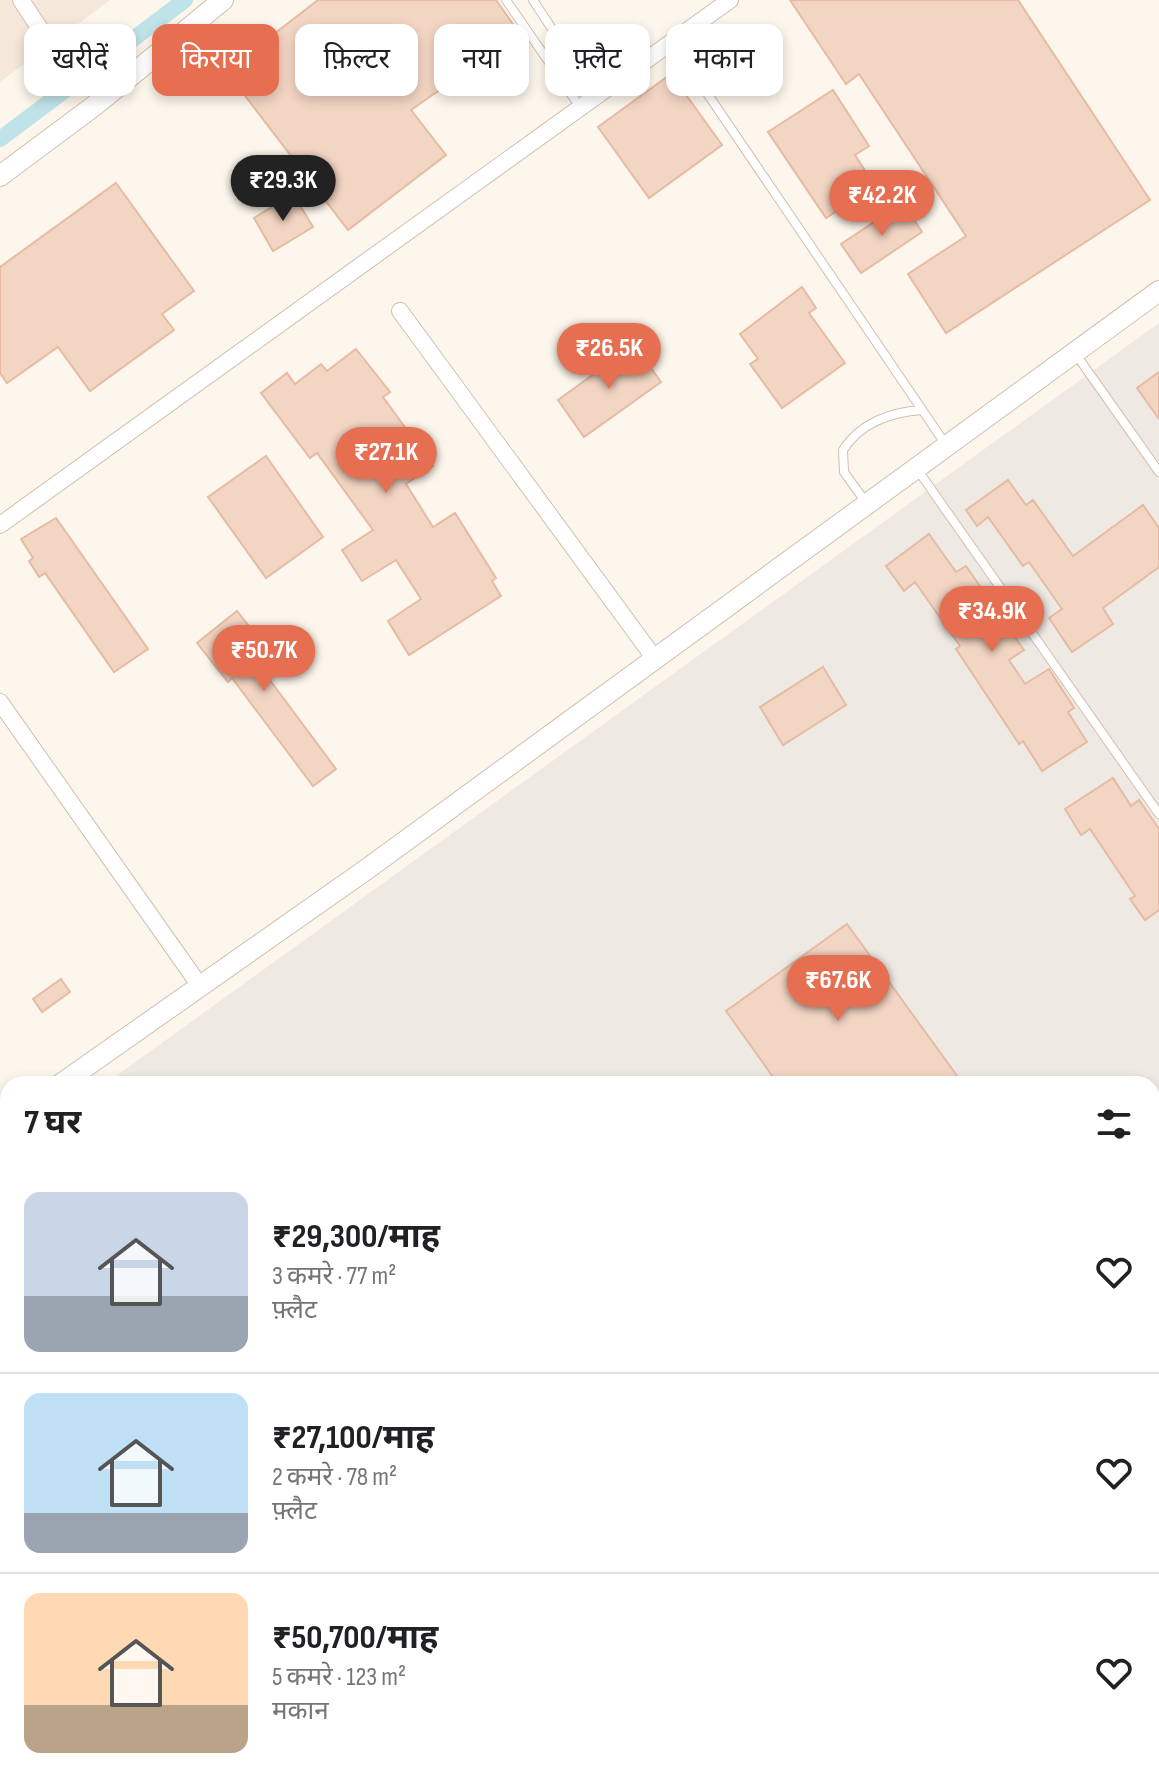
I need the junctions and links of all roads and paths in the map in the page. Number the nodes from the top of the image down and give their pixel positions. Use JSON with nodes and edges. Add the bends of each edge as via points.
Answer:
{"nodes":[{"id":1,"x":21,"y":0,"type":"edge"},
{"id":2,"x":223,"y":0,"type":"edge"},
{"id":3,"x":506,"y":0,"type":"edge"},
{"id":4,"x":533,"y":0,"type":"edge"},
{"id":5,"x":730,"y":0,"type":"edge"},
{"id":6,"x":37,"y":24,"type":"edge"},
{"id":7,"x":549,"y":24,"type":"edge"},
{"id":8,"x":698,"y":24,"type":"edge"},
{"id":9,"x":596,"y":96,"type":"edge"},
{"id":10,"x":709,"y":96,"type":"edge"},
{"id":11,"x":580,"y":107,"type":"junction"},
{"id":12,"x":0,"y":176,"type":"edge"},
{"id":13,"x":1159,"y":291,"type":"edge"},
{"id":14,"x":400,"y":311,"type":"dead end"},
{"id":15,"x":1075,"y":353,"type":"junction"},
{"id":16,"x":922,"y":410,"type":"junction"},
{"id":17,"x":946,"y":446,"type":"junction"},
{"id":18,"x":917,"y":468,"type":"junction"},
{"id":19,"x":1159,"y":472,"type":"edge"},
{"id":20,"x":867,"y":504,"type":"junction"},
{"id":21,"x":0,"y":525,"type":"edge"},
{"id":22,"x":655,"y":659,"type":"junction"},
{"id":23,"x":0,"y":702,"type":"edge"},
{"id":24,"x":1159,"y":814,"type":"edge"},
{"id":25,"x":200,"y":986,"type":"junction"},
{"id":26,"x":72,"y":1076,"type":"edge"}],
"edges":[{"from":1,"to":6,"type":"street"},
{"from":2,"to":12,"type":"street"},
{"from":3,"to":11,"type":"lane"},
{"from":4,"to":7,"type":"lane"},
{"from":5,"to":8,"type":"street"},
{"from":9,"to":11,"type":"street"},
{"from":10,"to":16,"type":"lane"},
{"from":11,"to":21,"type":"street"},
{"from":13,"to":15,"type":"street"},
{"from":14,"to":22,"type":"street"},
{"from":15,"to":17,"type":"street"},
{"from":15,"to":19,"type":"lane"},
{"from":16,"to":17,"type":"lane"},
{"from":16,"to":20,"type":"lane","via":[[888,415],[867,425],[843,450],[844,472]]},
{"from":17,"to":18,"type":"street"},
{"from":18,"to":20,"type":"street"},
{"from":18,"to":24,"type":"lane"},
{"from":20,"to":22,"type":"street"},
{"from":22,"to":25,"type":"street"},
{"from":23,"to":25,"type":"street"},
{"from":25,"to":26,"type":"street"}]}
